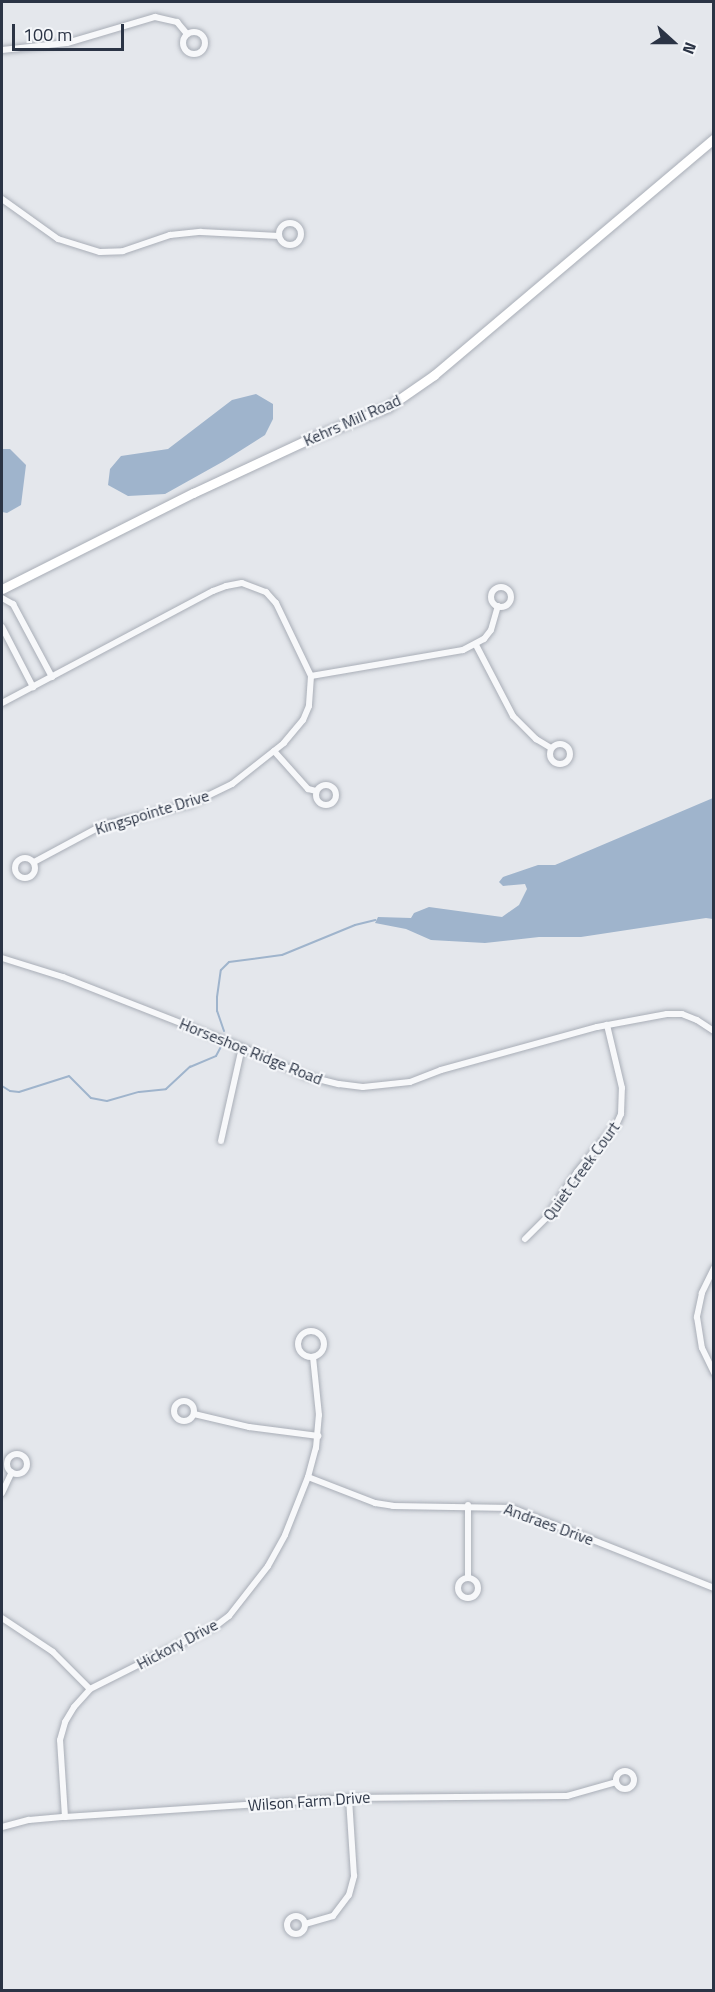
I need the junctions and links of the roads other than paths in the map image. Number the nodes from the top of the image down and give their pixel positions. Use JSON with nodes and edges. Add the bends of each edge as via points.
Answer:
{"nodes":[{"id":1,"x":187,"y":34,"type":"dead end"},
{"id":2,"x":2,"y":50,"type":"edge"},
{"id":3,"x":713,"y":138,"type":"edge"},
{"id":4,"x":2,"y":199,"type":"edge"},
{"id":5,"x":279,"y":236,"type":"dead end"},
{"id":6,"x":2,"y":590,"type":"edge"},
{"id":7,"x":2,"y":598,"type":"edge"},
{"id":8,"x":498,"y":606,"type":"dead end"},
{"id":9,"x":2,"y":627,"type":"edge"},
{"id":10,"x":476,"y":645,"type":"junction"},
{"id":11,"x":311,"y":676,"type":"junction"},
{"id":12,"x":52,"y":677,"type":"junction"},
{"id":13,"x":33,"y":687,"type":"junction"},
{"id":14,"x":2,"y":704,"type":"edge"},
{"id":15,"x":551,"y":748,"type":"dead end"},
{"id":16,"x":274,"y":752,"type":"junction"},
{"id":17,"x":316,"y":792,"type":"dead end"},
{"id":18,"x":34,"y":862,"type":"dead end"},
{"id":19,"x":2,"y":958,"type":"edge"},
{"id":20,"x":607,"y":1025,"type":"junction"},
{"id":21,"x":714,"y":1031,"type":"edge"},
{"id":22,"x":242,"y":1047,"type":"junction"},
{"id":23,"x":221,"y":1141,"type":"dead end"},
{"id":24,"x":525,"y":1239,"type":"dead end"},
{"id":25,"x":714,"y":1268,"type":"edge"},
{"id":26,"x":313,"y":1357,"type":"junction"},
{"id":27,"x":714,"y":1373,"type":"edge"},
{"id":28,"x":194,"y":1414,"type":"dead end"},
{"id":29,"x":318,"y":1436,"type":"junction"},
{"id":30,"x":12,"y":1472,"type":"dead end"},
{"id":31,"x":308,"y":1477,"type":"junction"},
{"id":32,"x":2,"y":1493,"type":"edge"},
{"id":33,"x":468,"y":1505,"type":"junction"},
{"id":34,"x":468,"y":1578,"type":"dead end"},
{"id":35,"x":714,"y":1588,"type":"edge"},
{"id":36,"x":2,"y":1618,"type":"edge"},
{"id":37,"x":90,"y":1689,"type":"junction"},
{"id":38,"x":616,"y":1782,"type":"dead end"},
{"id":39,"x":349,"y":1798,"type":"junction"},
{"id":40,"x":65,"y":1817,"type":"junction"},
{"id":41,"x":2,"y":1827,"type":"edge"},
{"id":42,"x":305,"y":1924,"type":"dead end"}],
"edges":[{"from":1,"to":2,"type":"street","via":[[177,22],[155,16],[67,43]]},
{"from":3,"to":6,"type":"main road","name":"Kehrs Mill Road","via":[[434,375],[388,407],[193,493]]},
{"from":4,"to":5,"type":"street","via":[[58,239],[100,252],[123,252],[170,235],[201,232]]},
{"from":7,"to":12,"type":"street","via":[[13,604]]},
{"from":8,"to":10,"type":"street","via":[[491,630]]},
{"from":9,"to":13,"type":"street"},
{"from":10,"to":11,"type":"street"},
{"from":10,"to":15,"type":"street","via":[[513,716]]},
{"from":11,"to":12,"type":"street","name":"Kingspointe Drive","via":[[276,603],[266,592],[242,583],[213,591]]},
{"from":11,"to":16,"type":"street","name":"Kingspointe Drive","via":[[309,706],[303,720]]},
{"from":12,"to":13,"type":"street","name":"Kingspointe Drive"},
{"from":13,"to":14,"type":"street","name":"Kingspointe Drive"},
{"from":16,"to":17,"type":"street","via":[[308,789]]},
{"from":16,"to":18,"type":"street","name":"Kingspointe Drive","via":[[213,795],[103,825]]},
{"from":19,"to":22,"type":"street","name":"Horseshoe Ridge Road","via":[[63,976]]},
{"from":20,"to":21,"type":"street","name":"Horseshoe Ridge Road","via":[[682,1014]]},
{"from":20,"to":22,"type":"street","name":"Horseshoe Ridge Road","via":[[410,1082],[363,1087],[306,1076]]},
{"from":20,"to":24,"type":"street","name":"Quiet Creek Court","via":[[622,1089],[621,1114],[546,1218]]},
{"from":22,"to":23,"type":"street"},
{"from":25,"to":27,"type":"street","via":[[702,1293],[697,1317],[702,1348]]},
{"from":26,"to":26,"type":"street","name":"Hickory Drive","via":[[322,1349],[323,1341],[315,1332],[307,1332],[298,1345],[303,1354]]},
{"from":26,"to":29,"type":"street","name":"Hickory Drive"},
{"from":28,"to":29,"type":"street","via":[[249,1427]]},
{"from":29,"to":31,"type":"street","name":"Hickory Drive"},
{"from":30,"to":32,"type":"street"},
{"from":31,"to":33,"type":"street","name":"Andraes Drive","via":[[375,1503]]},
{"from":31,"to":37,"type":"street","name":"Hickory Drive","via":[[285,1535],[229,1616]]},
{"from":33,"to":34,"type":"street"},
{"from":33,"to":35,"type":"street","name":"Andraes Drive","via":[[512,1508]]},
{"from":36,"to":37,"type":"street","via":[[53,1652]]},
{"from":37,"to":40,"type":"street","name":"Hickory Drive","via":[[69,1714],[60,1740]]},
{"from":38,"to":39,"type":"street","name":"Wilson Farm Drive","via":[[567,1796]]},
{"from":39,"to":40,"type":"street","name":"Wilson Farm Drive"},
{"from":39,"to":42,"type":"street","via":[[354,1876],[349,1895],[333,1916]]},
{"from":40,"to":41,"type":"street","name":"Wilson Farm Drive"}]}
